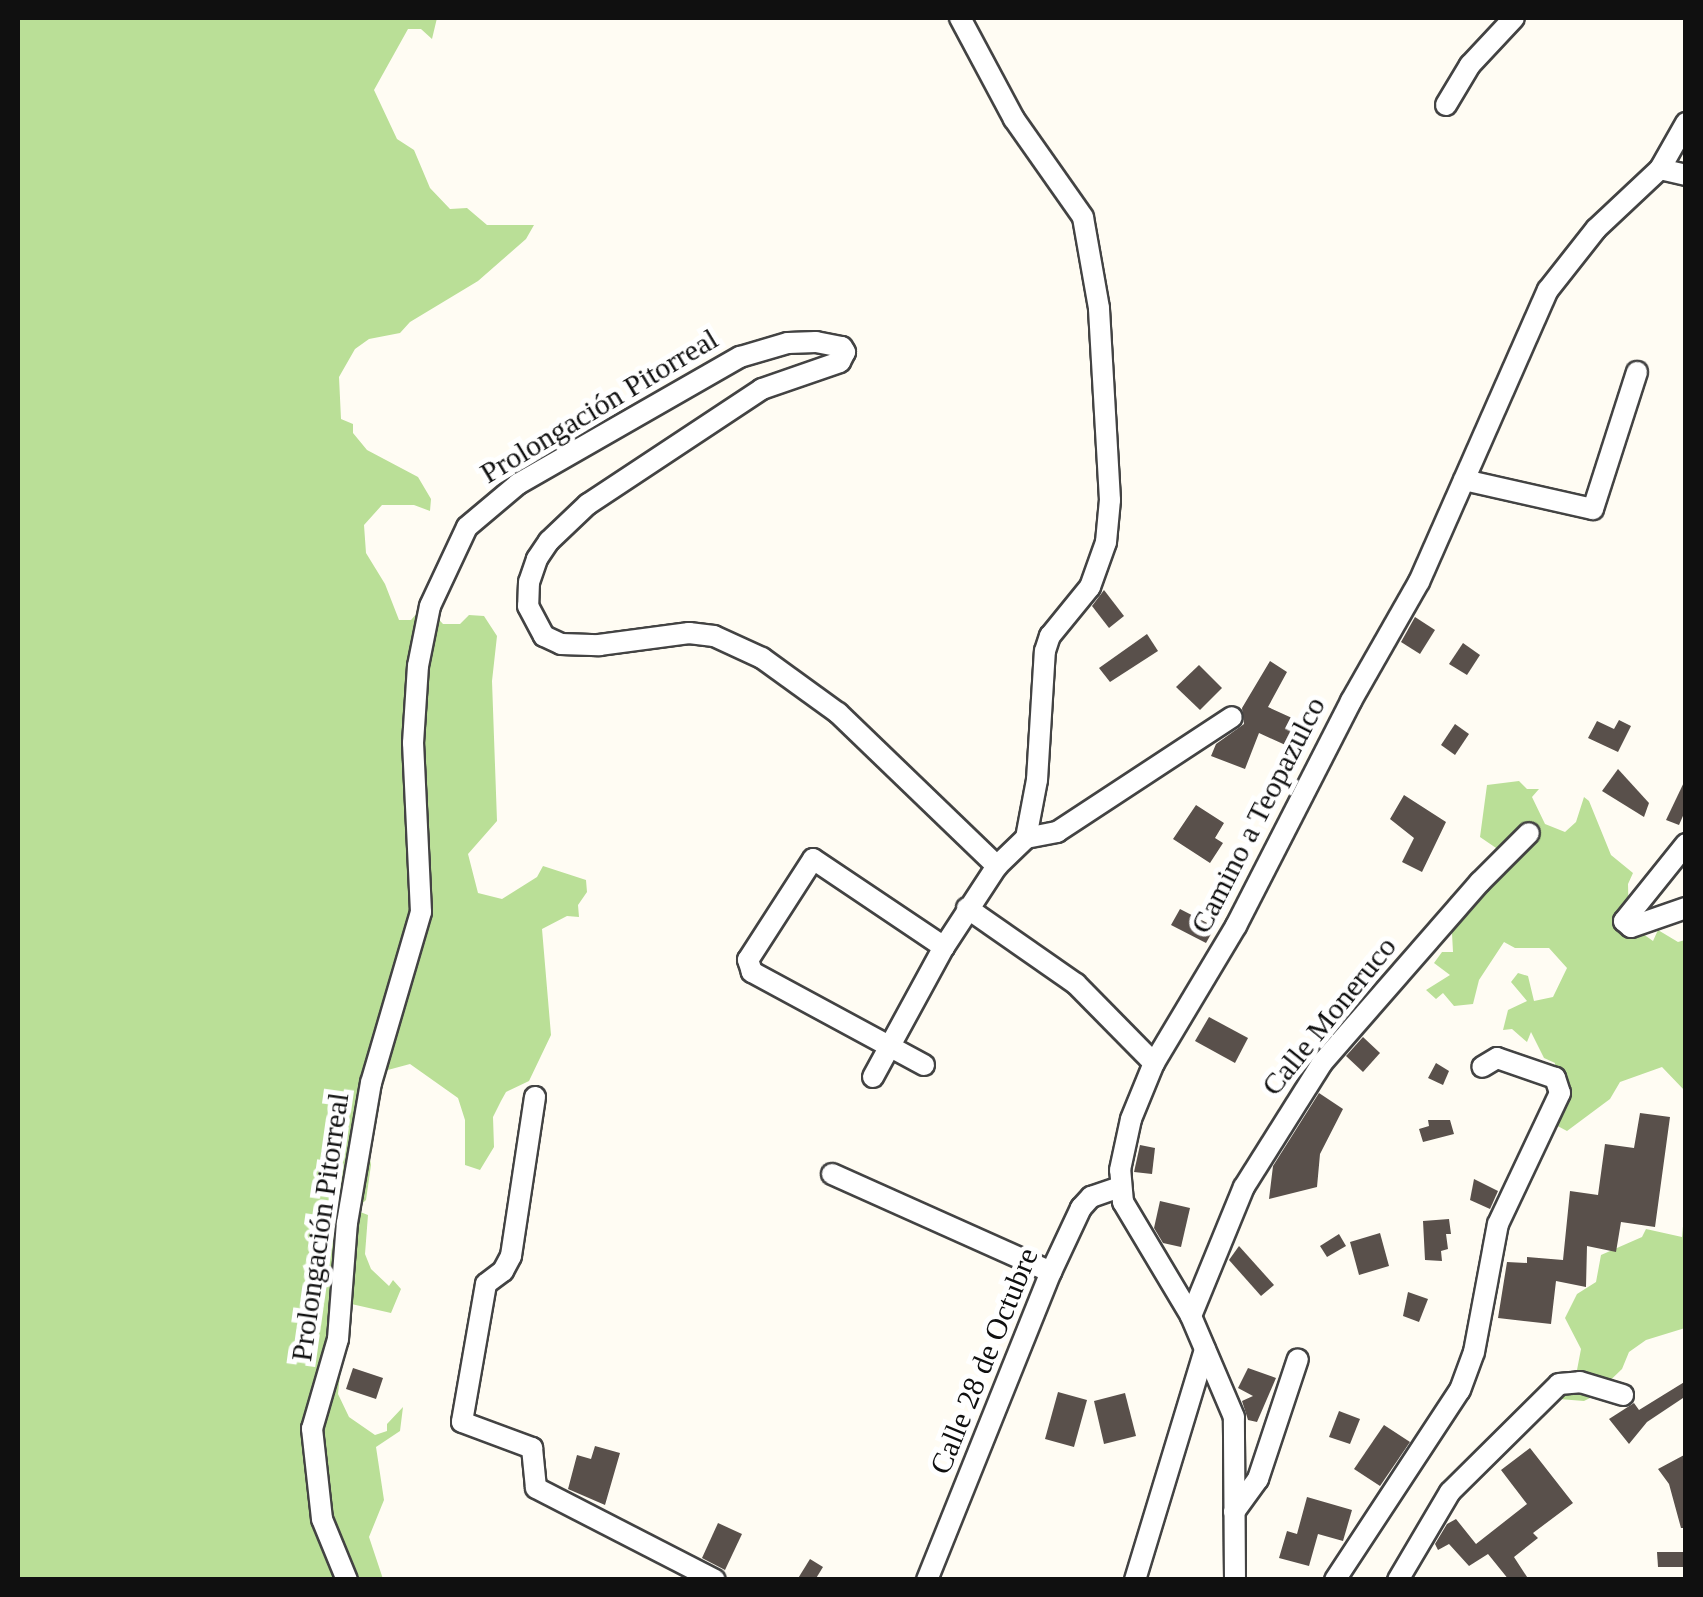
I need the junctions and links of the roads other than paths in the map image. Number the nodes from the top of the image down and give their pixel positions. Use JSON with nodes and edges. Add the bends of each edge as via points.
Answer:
{"nodes":[{"id":1,"x":960,"y":18,"type":"edge"},
{"id":2,"x":1514,"y":18,"type":"edge"},
{"id":3,"x":1446,"y":105,"type":"dead end"},
{"id":4,"x":1686,"y":122,"type":"edge"},
{"id":5,"x":1660,"y":169,"type":"junction"},
{"id":6,"x":1686,"y":175,"type":"edge"},
{"id":7,"x":1637,"y":372,"type":"dead end"},
{"id":8,"x":1464,"y":480,"type":"junction"},
{"id":9,"x":1232,"y":717,"type":"dead end"},
{"id":10,"x":1530,"y":833,"type":"dead end"},
{"id":11,"x":1026,"y":838,"type":"junction"},
{"id":12,"x":1686,"y":844,"type":"edge"},
{"id":13,"x":997,"y":866,"type":"junction"},
{"id":14,"x":967,"y":908,"type":"junction"},
{"id":15,"x":1686,"y":908,"type":"edge"},
{"id":16,"x":940,"y":945,"type":"junction"},
{"id":17,"x":894,"y":1046,"type":"junction"},
{"id":18,"x":1154,"y":1063,"type":"junction"},
{"id":19,"x":924,"y":1066,"type":"dead end"},
{"id":20,"x":1482,"y":1067,"type":"dead end"},
{"id":21,"x":873,"y":1077,"type":"dead end"},
{"id":22,"x":535,"y":1097,"type":"dead end"},
{"id":23,"x":832,"y":1174,"type":"dead end"},
{"id":24,"x":1120,"y":1187,"type":"junction"},
{"id":25,"x":1051,"y":1272,"type":"junction"},
{"id":26,"x":1191,"y":1316,"type":"junction"},
{"id":27,"x":1205,"y":1349,"type":"junction"},
{"id":28,"x":1298,"y":1359,"type":"dead end"},
{"id":29,"x":1623,"y":1394,"type":"dead end"},
{"id":30,"x":1234,"y":1512,"type":"junction"},
{"id":31,"x":347,"y":1580,"type":"edge"},
{"id":32,"x":716,"y":1580,"type":"edge"},
{"id":33,"x":927,"y":1580,"type":"edge"},
{"id":34,"x":1135,"y":1580,"type":"edge"},
{"id":35,"x":1236,"y":1580,"type":"edge"},
{"id":36,"x":1335,"y":1580,"type":"edge"},
{"id":37,"x":1398,"y":1580,"type":"edge"}],
"edges":[{"from":1,"to":11,"type":"street","via":[[1014,119],[1084,217],[1099,308],[1110,521],[1090,586],[1045,651]]},
{"from":2,"to":3,"type":"street","via":[[1470,65]]},
{"from":4,"to":5,"type":"street","name":"Camino a Teopazulco"},
{"from":5,"to":6,"type":"street"},
{"from":5,"to":8,"type":"street","name":"Camino a Teopazulco","via":[[1561,269]]},
{"from":7,"to":8,"type":"street","via":[[1593,509]]},
{"from":8,"to":18,"type":"street","name":"Camino a Teopazulco","via":[[1391,636],[1350,701],[1209,975]]},
{"from":9,"to":11,"type":"street","via":[[1057,832]]},
{"from":10,"to":26,"type":"street","name":"Calle Moneruco","via":[[1322,1063],[1244,1187]]},
{"from":11,"to":13,"type":"street"},
{"from":12,"to":15,"type":"street","via":[[1624,922],[1631,927]]},
{"from":13,"to":14,"type":"street"},
{"from":13,"to":31,"type":"street","name":"Prolongación Pitorreal","via":[[838,713],[762,658],[689,632],[599,646],[561,644],[544,636],[528,606],[529,582],[549,540],[588,504],[762,389],[840,362],[842,347],[788,343],[740,357],[518,484],[467,527],[430,606],[418,666],[412,743],[421,912],[364,1119],[346,1223],[338,1339],[312,1429],[322,1519]]},
{"from":14,"to":16,"type":"street"},
{"from":14,"to":18,"type":"street","via":[[1076,984]]},
{"from":16,"to":17,"type":"street"},
{"from":16,"to":17,"type":"street","via":[[814,860],[751,955],[752,972]]},
{"from":17,"to":19,"type":"street"},
{"from":17,"to":21,"type":"street"},
{"from":18,"to":24,"type":"street","name":"Camino a Teopazulco","via":[[1131,1119]]},
{"from":20,"to":36,"type":"street","via":[[1498,1058],[1555,1078],[1560,1086],[1498,1224],[1474,1352],[1460,1390]]},
{"from":22,"to":32,"type":"street","via":[[511,1256],[486,1284],[462,1422],[532,1448],[532,1478],[542,1492]]},
{"from":23,"to":25,"type":"street"},
{"from":24,"to":25,"type":"street","name":"Calle 28 de Octubre","via":[[1090,1197],[1081,1208]]},
{"from":24,"to":26,"type":"street","via":[[1147,1248]]},
{"from":25,"to":33,"type":"street","name":"Calle 28 de Octubre"},
{"from":26,"to":27,"type":"street"},
{"from":27,"to":30,"type":"street","via":[[1234,1417]]},
{"from":27,"to":34,"type":"street"},
{"from":28,"to":30,"type":"street","via":[[1258,1479]]},
{"from":29,"to":37,"type":"street","via":[[1580,1382],[1560,1384],[1450,1492]]},
{"from":30,"to":35,"type":"street"}]}
